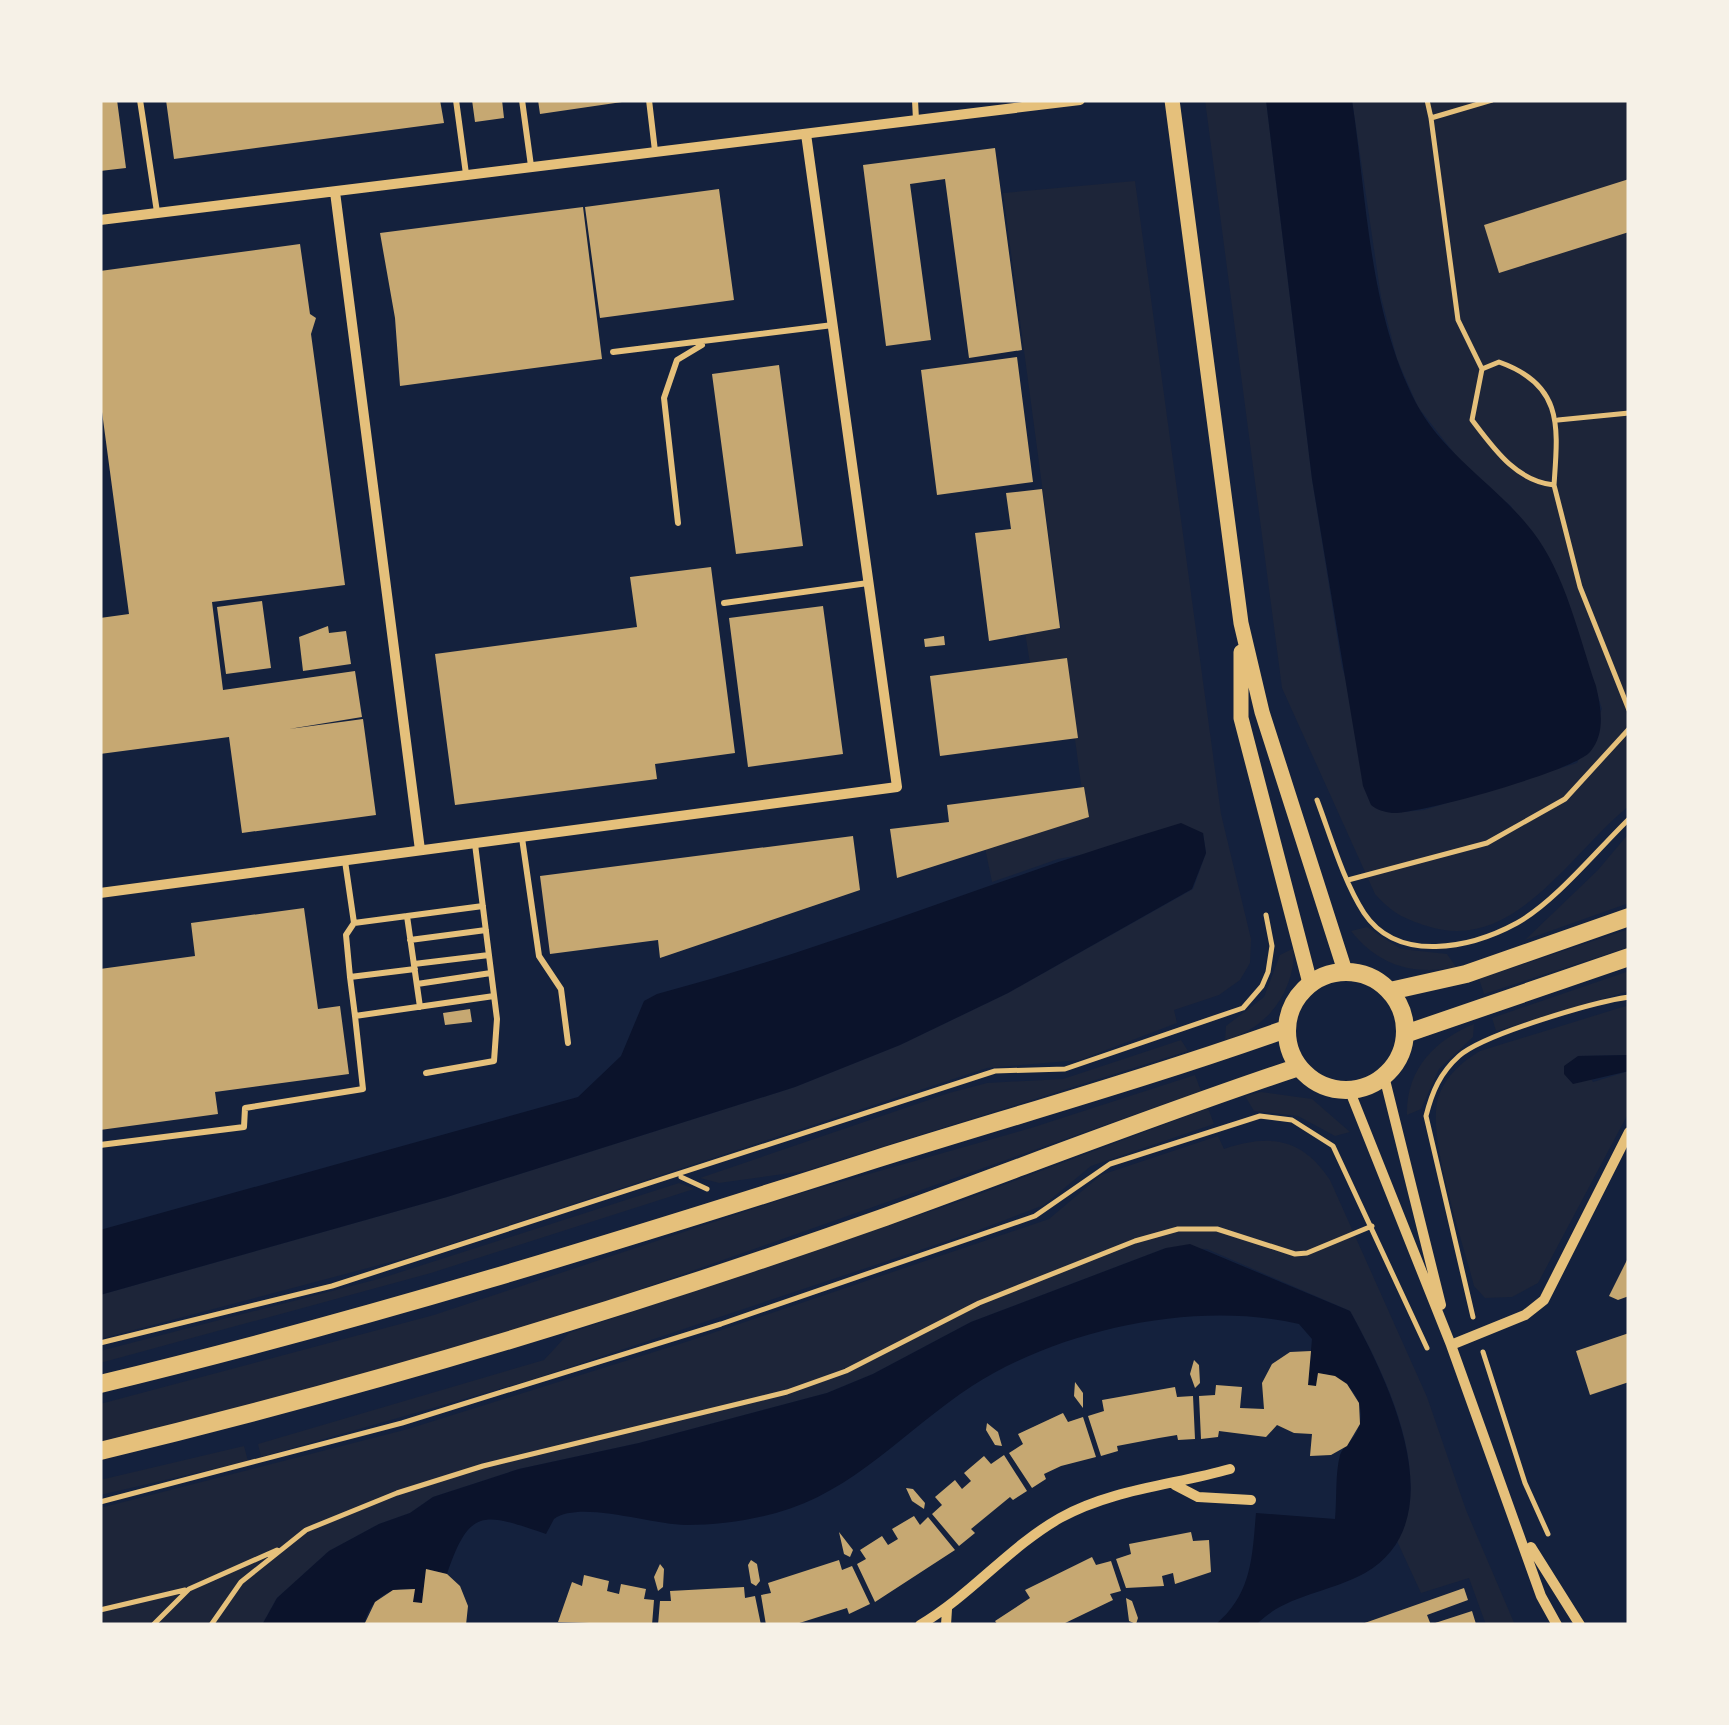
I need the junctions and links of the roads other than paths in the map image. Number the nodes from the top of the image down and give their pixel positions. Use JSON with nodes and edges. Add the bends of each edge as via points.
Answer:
{"nodes":[{"id":1,"x":140,"y":100,"type":"edge"},
{"id":2,"x":456,"y":100,"type":"edge"},
{"id":3,"x":522,"y":100,"type":"edge"},
{"id":4,"x":648,"y":100,"type":"edge"},
{"id":5,"x":915,"y":100,"type":"edge"},
{"id":6,"x":1080,"y":100,"type":"edge"},
{"id":7,"x":1172,"y":100,"type":"edge"},
{"id":8,"x":1034,"y":103,"type":"edge"},
{"id":9,"x":916,"y":120,"type":"junction"},
{"id":10,"x":806,"y":134,"type":"junction"},
{"id":11,"x":655,"y":152,"type":"junction"},
{"id":12,"x":532,"y":168,"type":"junction"},
{"id":13,"x":466,"y":176,"type":"junction"},
{"id":14,"x":335,"y":192,"type":"junction"},
{"id":15,"x":157,"y":214,"type":"junction"},
{"id":16,"x":100,"y":220,"type":"edge"},
{"id":17,"x":832,"y":325,"type":"junction"},
{"id":18,"x":707,"y":342,"type":"junction"},
{"id":19,"x":613,"y":352,"type":"dead end"},
{"id":20,"x":678,"y":523,"type":"dead end"},
{"id":21,"x":868,"y":583,"type":"junction"},
{"id":22,"x":724,"y":603,"type":"dead end"},
{"id":23,"x":1242,"y":623,"type":"junction"},
{"id":24,"x":522,"y":836,"type":"junction"},
{"id":25,"x":475,"y":843,"type":"junction"},
{"id":26,"x":420,"y":850,"type":"junction"},
{"id":27,"x":344,"y":860,"type":"junction"},
{"id":28,"x":100,"y":892,"type":"edge"},
{"id":29,"x":483,"y":906,"type":"junction"},
{"id":30,"x":407,"y":916,"type":"junction"},
{"id":31,"x":1629,"y":917,"type":"edge"},
{"id":32,"x":354,"y":923,"type":"junction"},
{"id":33,"x":486,"y":930,"type":"junction"},
{"id":34,"x":410,"y":940,"type":"junction"},
{"id":35,"x":489,"y":956,"type":"junction"},
{"id":36,"x":1629,"y":957,"type":"edge"},
{"id":37,"x":414,"y":966,"type":"junction"},
{"id":38,"x":1346,"y":971,"type":"junction"},
{"id":39,"x":491,"y":973,"type":"junction"},
{"id":40,"x":350,"y":977,"type":"junction"},
{"id":41,"x":1310,"y":983,"type":"junction"},
{"id":42,"x":417,"y":984,"type":"junction"},
{"id":43,"x":1390,"y":991,"type":"junction"},
{"id":44,"x":494,"y":996,"type":"junction"},
{"id":45,"x":420,"y":1007,"type":"junction"},
{"id":46,"x":355,"y":1016,"type":"junction"},
{"id":47,"x":1286,"y":1028,"type":"junction"},
{"id":48,"x":1405,"y":1034,"type":"junction"},
{"id":49,"x":568,"y":1042,"type":"dead end"},
{"id":50,"x":1299,"y":1067,"type":"junction"},
{"id":51,"x":426,"y":1073,"type":"dead end"},
{"id":52,"x":1384,"y":1076,"type":"junction"},
{"id":53,"x":1349,"y":1090,"type":"junction"},
{"id":54,"x":1629,"y":1132,"type":"edge"},
{"id":55,"x":100,"y":1146,"type":"edge"},
{"id":56,"x":1451,"y":1345,"type":"junction"},
{"id":57,"x":100,"y":1384,"type":"edge"},
{"id":58,"x":100,"y":1450,"type":"edge"},
{"id":59,"x":1230,"y":1469,"type":"dead end"},
{"id":60,"x":1174,"y":1485,"type":"junction"},
{"id":61,"x":1251,"y":1500,"type":"dead end"},
{"id":62,"x":1522,"y":1534,"type":"junction"},
{"id":63,"x":948,"y":1609,"type":"junction"},
{"id":64,"x":920,"y":1625,"type":"edge"},
{"id":65,"x":946,"y":1625,"type":"edge"},
{"id":66,"x":1557,"y":1625,"type":"edge"},
{"id":67,"x":1580,"y":1625,"type":"edge"}],
"edges":[{"from":1,"to":15,"type":"lane"},
{"from":2,"to":13,"type":"lane"},
{"from":3,"to":12,"type":"lane"},
{"from":4,"to":11,"type":"lane"},
{"from":5,"to":9,"type":"lane"},
{"from":6,"to":8,"type":"street"},
{"from":7,"to":23,"type":"street"},
{"from":8,"to":9,"type":"street"},
{"from":9,"to":10,"type":"street"},
{"from":10,"to":11,"type":"street"},
{"from":10,"to":17,"type":"street"},
{"from":11,"to":12,"type":"street"},
{"from":12,"to":13,"type":"street"},
{"from":13,"to":14,"type":"street"},
{"from":14,"to":15,"type":"street"},
{"from":14,"to":26,"type":"street"},
{"from":15,"to":16,"type":"street"},
{"from":17,"to":18,"type":"lane"},
{"from":17,"to":21,"type":"street"},
{"from":18,"to":19,"type":"lane"},
{"from":18,"to":20,"type":"lane","via":[[676,360],[664,398]]},
{"from":21,"to":22,"type":"lane"},
{"from":21,"to":24,"type":"street","via":[[897,787]]},
{"from":23,"to":38,"type":"street","via":[[1262,712]]},
{"from":23,"to":41,"type":"street","via":[[1241,718]]},
{"from":24,"to":25,"type":"street"},
{"from":24,"to":49,"type":"lane","via":[[540,956],[562,989]]},
{"from":25,"to":26,"type":"street"},
{"from":25,"to":29,"type":"lane"},
{"from":26,"to":27,"type":"street"},
{"from":27,"to":28,"type":"street"},
{"from":27,"to":32,"type":"lane"},
{"from":29,"to":30,"type":"lane"},
{"from":29,"to":33,"type":"lane"},
{"from":30,"to":32,"type":"lane"},
{"from":30,"to":34,"type":"lane"},
{"from":31,"to":43,"type":"main road","via":[[1466,974]]},
{"from":32,"to":40,"type":"lane","via":[[346,935]]},
{"from":33,"to":34,"type":"lane"},
{"from":33,"to":35,"type":"lane"},
{"from":34,"to":37,"type":"lane"},
{"from":35,"to":37,"type":"lane"},
{"from":35,"to":39,"type":"lane"},
{"from":36,"to":48,"type":"main road"},
{"from":37,"to":40,"type":"lane"},
{"from":37,"to":42,"type":"lane"},
{"from":38,"to":41,"type":"main road"},
{"from":38,"to":43,"type":"main road"},
{"from":39,"to":42,"type":"lane"},
{"from":39,"to":44,"type":"lane"},
{"from":40,"to":46,"type":"lane"},
{"from":41,"to":47,"type":"main road"},
{"from":42,"to":45,"type":"lane"},
{"from":43,"to":48,"type":"main road"},
{"from":44,"to":45,"type":"lane"},
{"from":44,"to":51,"type":"lane","via":[[494,1061]]},
{"from":45,"to":46,"type":"lane"},
{"from":46,"to":55,"type":"lane","via":[[363,1089],[245,1108],[244,1127]]},
{"from":47,"to":50,"type":"main road"},
{"from":47,"to":57,"type":"main road","via":[[700,1216]]},
{"from":48,"to":52,"type":"main road"},
{"from":50,"to":53,"type":"main road","via":[[1321,1084]]},
{"from":50,"to":58,"type":"main road","via":[[567,1323],[301,1401]]},
{"from":52,"to":53,"type":"main road"},
{"from":52,"to":56,"type":"street"},
{"from":53,"to":56,"type":"street"},
{"from":54,"to":56,"type":"street","via":[[1544,1300],[1525,1316]]},
{"from":56,"to":62,"type":"street"},
{"from":59,"to":60,"type":"street"},
{"from":60,"to":61,"type":"street","via":[[1198,1498]]},
{"from":60,"to":63,"type":"street","via":[[1128,1491],[1060,1518]]},
{"from":62,"to":66,"type":"street"},
{"from":62,"to":67,"type":"street"},
{"from":63,"to":64,"type":"street"},
{"from":63,"to":65,"type":"street"}]}
